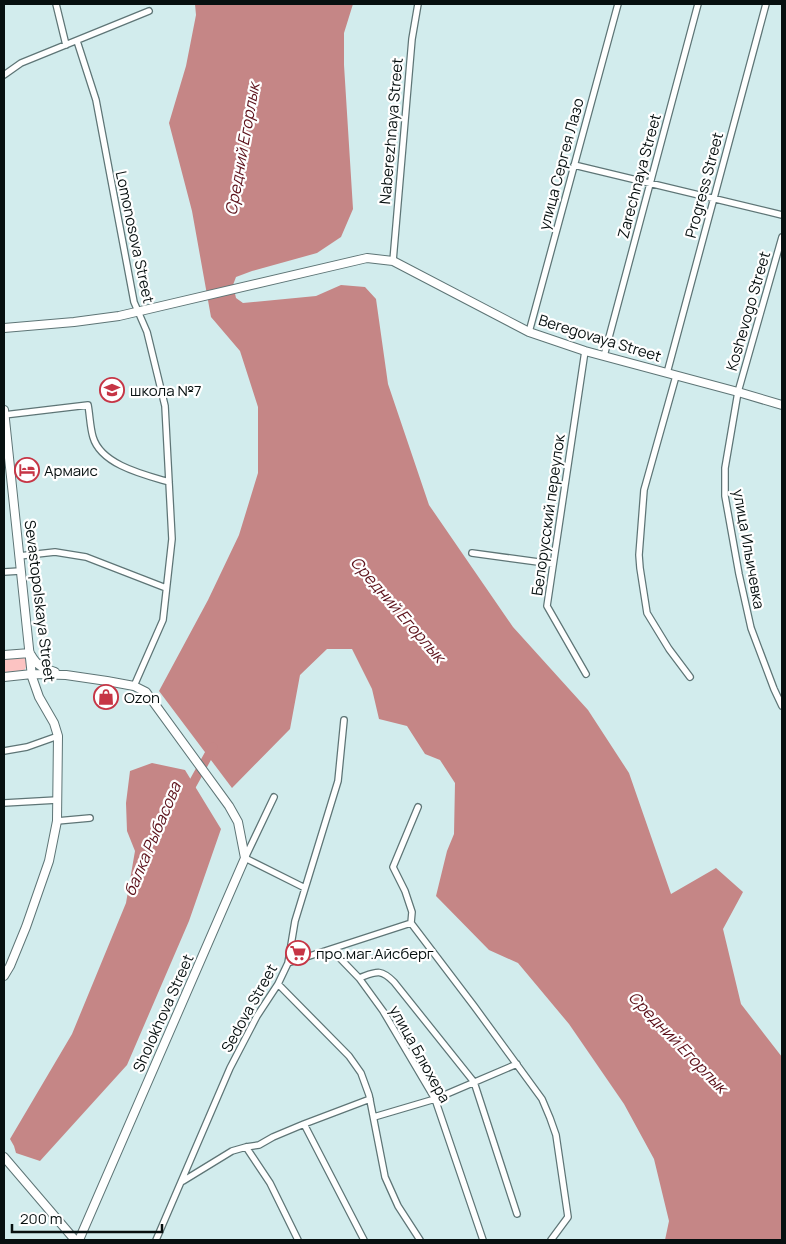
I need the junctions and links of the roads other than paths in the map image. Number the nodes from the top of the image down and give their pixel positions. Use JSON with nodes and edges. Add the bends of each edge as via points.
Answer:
{"nodes":[{"id":1,"x":56,"y":4,"type":"edge"},
{"id":2,"x":418,"y":4,"type":"edge"},
{"id":3,"x":618,"y":4,"type":"edge"},
{"id":4,"x":698,"y":4,"type":"edge"},
{"id":5,"x":766,"y":4,"type":"edge"},
{"id":6,"x":149,"y":11,"type":"dead end"},
{"id":7,"x":77,"y":41,"type":"junction"},
{"id":8,"x":66,"y":45,"type":"junction"},
{"id":9,"x":4,"y":75,"type":"edge"},
{"id":10,"x":574,"y":165,"type":"junction"},
{"id":11,"x":650,"y":183,"type":"junction"},
{"id":12,"x":714,"y":199,"type":"junction"},
{"id":13,"x":782,"y":215,"type":"edge"},
{"id":14,"x":782,"y":237,"type":"edge"},
{"id":15,"x":393,"y":261,"type":"junction"},
{"id":16,"x":138,"y":311,"type":"junction"},
{"id":17,"x":4,"y":328,"type":"edge"},
{"id":18,"x":529,"y":332,"type":"junction"},
{"id":19,"x":585,"y":350,"type":"junction"},
{"id":20,"x":604,"y":356,"type":"junction"},
{"id":21,"x":667,"y":373,"type":"junction"},
{"id":22,"x":676,"y":376,"type":"junction"},
{"id":23,"x":738,"y":392,"type":"junction"},
{"id":24,"x":782,"y":405,"type":"edge"},
{"id":25,"x":4,"y":410,"type":"edge"},
{"id":26,"x":4,"y":415,"type":"edge"},
{"id":27,"x":169,"y":482,"type":"junction"},
{"id":28,"x":472,"y":553,"type":"dead end"},
{"id":29,"x":19,"y":556,"type":"junction"},
{"id":30,"x":553,"y":564,"type":"junction"},
{"id":31,"x":20,"y":571,"type":"junction"},
{"id":32,"x":4,"y":572,"type":"edge"},
{"id":33,"x":166,"y":588,"type":"junction"},
{"id":34,"x":30,"y":653,"type":"junction"},
{"id":35,"x":4,"y":655,"type":"edge"},
{"id":36,"x":32,"y":674,"type":"junction"},
{"id":37,"x":586,"y":674,"type":"dead end"},
{"id":38,"x":66,"y":675,"type":"junction"},
{"id":39,"x":4,"y":677,"type":"edge"},
{"id":40,"x":690,"y":678,"type":"dead end"},
{"id":41,"x":134,"y":686,"type":"junction"},
{"id":42,"x":782,"y":706,"type":"edge"},
{"id":43,"x":344,"y":720,"type":"dead end"},
{"id":44,"x":58,"y":736,"type":"junction"},
{"id":45,"x":4,"y":751,"type":"edge"},
{"id":46,"x":274,"y":797,"type":"dead end"},
{"id":47,"x":57,"y":800,"type":"junction"},
{"id":48,"x":4,"y":803,"type":"edge"},
{"id":49,"x":418,"y":807,"type":"dead end"},
{"id":50,"x":90,"y":818,"type":"dead end"},
{"id":51,"x":57,"y":821,"type":"junction"},
{"id":52,"x":245,"y":858,"type":"junction"},
{"id":53,"x":305,"y":888,"type":"junction"},
{"id":54,"x":411,"y":923,"type":"junction"},
{"id":55,"x":332,"y":950,"type":"junction"},
{"id":56,"x":288,"y":964,"type":"junction"},
{"id":57,"x":4,"y":976,"type":"edge"},
{"id":58,"x":359,"y":978,"type":"junction"},
{"id":59,"x":278,"y":984,"type":"junction"},
{"id":60,"x":517,"y":1064,"type":"junction"},
{"id":61,"x":474,"y":1082,"type":"junction"},
{"id":62,"x":370,"y":1099,"type":"junction"},
{"id":63,"x":435,"y":1099,"type":"junction"},
{"id":64,"x":374,"y":1117,"type":"junction"},
{"id":65,"x":304,"y":1124,"type":"junction"},
{"id":66,"x":246,"y":1147,"type":"junction"},
{"id":67,"x":4,"y":1157,"type":"edge"},
{"id":68,"x":182,"y":1181,"type":"junction"},
{"id":69,"x":517,"y":1214,"type":"dead end"},
{"id":70,"x":74,"y":1240,"type":"edge"},
{"id":71,"x":79,"y":1240,"type":"edge"},
{"id":72,"x":157,"y":1240,"type":"edge"},
{"id":73,"x":298,"y":1240,"type":"edge"},
{"id":74,"x":364,"y":1240,"type":"edge"},
{"id":75,"x":420,"y":1240,"type":"edge"},
{"id":76,"x":483,"y":1240,"type":"edge"},
{"id":77,"x":551,"y":1240,"type":"edge"}],
"edges":[{"from":1,"to":8,"type":"street"},
{"from":2,"to":15,"type":"street","name":"Naberezhnaya Street","via":[[412,39]]},
{"from":3,"to":10,"type":"street","name":"улица Сергея Лазо"},
{"from":4,"to":11,"type":"street","name":"Zarechnaya Street"},
{"from":5,"to":12,"type":"street","name":"Progress Street"},
{"from":6,"to":7,"type":"street"},
{"from":7,"to":8,"type":"street"},
{"from":7,"to":16,"type":"street","name":"Lomonosova Street","via":[[96,100]]},
{"from":8,"to":9,"type":"street","via":[[21,63]]},
{"from":10,"to":11,"type":"street"},
{"from":10,"to":18,"type":"street","name":"улица Сергея Лазо"},
{"from":11,"to":12,"type":"street"},
{"from":11,"to":20,"type":"street","name":"Zarechnaya Street"},
{"from":12,"to":13,"type":"street"},
{"from":12,"to":21,"type":"street","name":"Progress Street"},
{"from":14,"to":23,"type":"street","name":"Koshevogo Street"},
{"from":15,"to":16,"type":"main road","via":[[367,258]]},
{"from":15,"to":18,"type":"main road","name":"Beregovaya Street"},
{"from":16,"to":17,"type":"main road","via":[[74,322]]},
{"from":16,"to":27,"type":"street","name":"Lomonosova Street","via":[[147,332],[165,406]]},
{"from":18,"to":19,"type":"main road","name":"Beregovaya Street"},
{"from":19,"to":20,"type":"main road","name":"Beregovaya Street"},
{"from":19,"to":30,"type":"street","name":"Белорусский переулок"},
{"from":20,"to":21,"type":"main road","name":"Beregovaya Street"},
{"from":21,"to":22,"type":"main road","name":"Beregovaya Street"},
{"from":22,"to":23,"type":"main road","name":"Beregovaya Street"},
{"from":22,"to":40,"type":"street","via":[[644,490],[639,554],[647,613]]},
{"from":23,"to":24,"type":"main road","name":"Beregovaya Street"},
{"from":23,"to":42,"type":"street","name":"улица Ильичевка","via":[[725,468],[725,496],[752,628]]},
{"from":25,"to":26,"type":"main road","name":"Sevastopolskaya Street"},
{"from":26,"to":27,"type":"street","via":[[88,405],[93,438],[100,449],[116,463]]},
{"from":26,"to":29,"type":"main road","name":"Sevastopolskaya Street"},
{"from":27,"to":33,"type":"street","name":"Lomonosova Street","via":[[172,539]]},
{"from":28,"to":30,"type":"street"},
{"from":29,"to":31,"type":"main road","name":"Sevastopolskaya Street"},
{"from":29,"to":33,"type":"street","via":[[55,552],[86,557]]},
{"from":30,"to":37,"type":"street","name":"Белорусский переулок","via":[[547,606]]},
{"from":31,"to":32,"type":"street"},
{"from":31,"to":34,"type":"main road","name":"Sevastopolskaya Street"},
{"from":33,"to":41,"type":"street","name":"Lomonosova Street","via":[[163,620]]},
{"from":34,"to":35,"type":"main road"},
{"from":34,"to":36,"type":"main road","name":"Sevastopolskaya Street"},
{"from":34,"to":38,"type":"main road","via":[[36,663]]},
{"from":36,"to":38,"type":"main road"},
{"from":36,"to":39,"type":"main road"},
{"from":36,"to":44,"type":"main road","name":"Sevastopolskaya Street"},
{"from":38,"to":41,"type":"main road"},
{"from":41,"to":52,"type":"main road","via":[[146,692],[229,806],[238,822]]},
{"from":43,"to":53,"type":"street","name":"Sedova Street","via":[[338,781]]},
{"from":44,"to":45,"type":"street"},
{"from":44,"to":47,"type":"main road","name":"Sevastopolskaya Street"},
{"from":46,"to":52,"type":"street","name":"Sholokhova Street"},
{"from":47,"to":48,"type":"street"},
{"from":47,"to":51,"type":"main road","name":"Sevastopolskaya Street"},
{"from":49,"to":54,"type":"street","via":[[393,868],[412,912]]},
{"from":50,"to":51,"type":"street"},
{"from":51,"to":57,"type":"main road","name":"Sevastopolskaya Street","via":[[49,861]]},
{"from":52,"to":53,"type":"street"},
{"from":52,"to":71,"type":"main road","name":"Sholokhova Street"},
{"from":53,"to":56,"type":"street","name":"Sedova Street","via":[[295,921]]},
{"from":54,"to":55,"type":"street"},
{"from":54,"to":60,"type":"street"},
{"from":55,"to":56,"type":"street"},
{"from":55,"to":58,"type":"street","name":"улица Блюхера"},
{"from":56,"to":59,"type":"street","name":"Sedova Street"},
{"from":58,"to":61,"type":"street","via":[[378,971],[386,974]]},
{"from":58,"to":63,"type":"street","name":"улица Блюхера","via":[[383,1011]]},
{"from":59,"to":62,"type":"street","via":[[349,1056],[361,1074]]},
{"from":59,"to":68,"type":"street","name":"Sedova Street","via":[[230,1068]]},
{"from":60,"to":61,"type":"street"},
{"from":60,"to":77,"type":"street","via":[[542,1099],[556,1135],[568,1217]]},
{"from":61,"to":63,"type":"street"},
{"from":61,"to":69,"type":"street"},
{"from":62,"to":64,"type":"street"},
{"from":62,"to":65,"type":"street"},
{"from":63,"to":64,"type":"street"},
{"from":63,"to":76,"type":"street","name":"улица Блюхера"},
{"from":64,"to":75,"type":"street","via":[[385,1177],[398,1206]]},
{"from":65,"to":66,"type":"street","via":[[260,1145]]},
{"from":65,"to":74,"type":"street"},
{"from":66,"to":68,"type":"street","via":[[232,1151]]},
{"from":66,"to":73,"type":"street","via":[[270,1183]]},
{"from":67,"to":70,"type":"main road"},
{"from":68,"to":72,"type":"street","name":"Sedova Street"}]}
